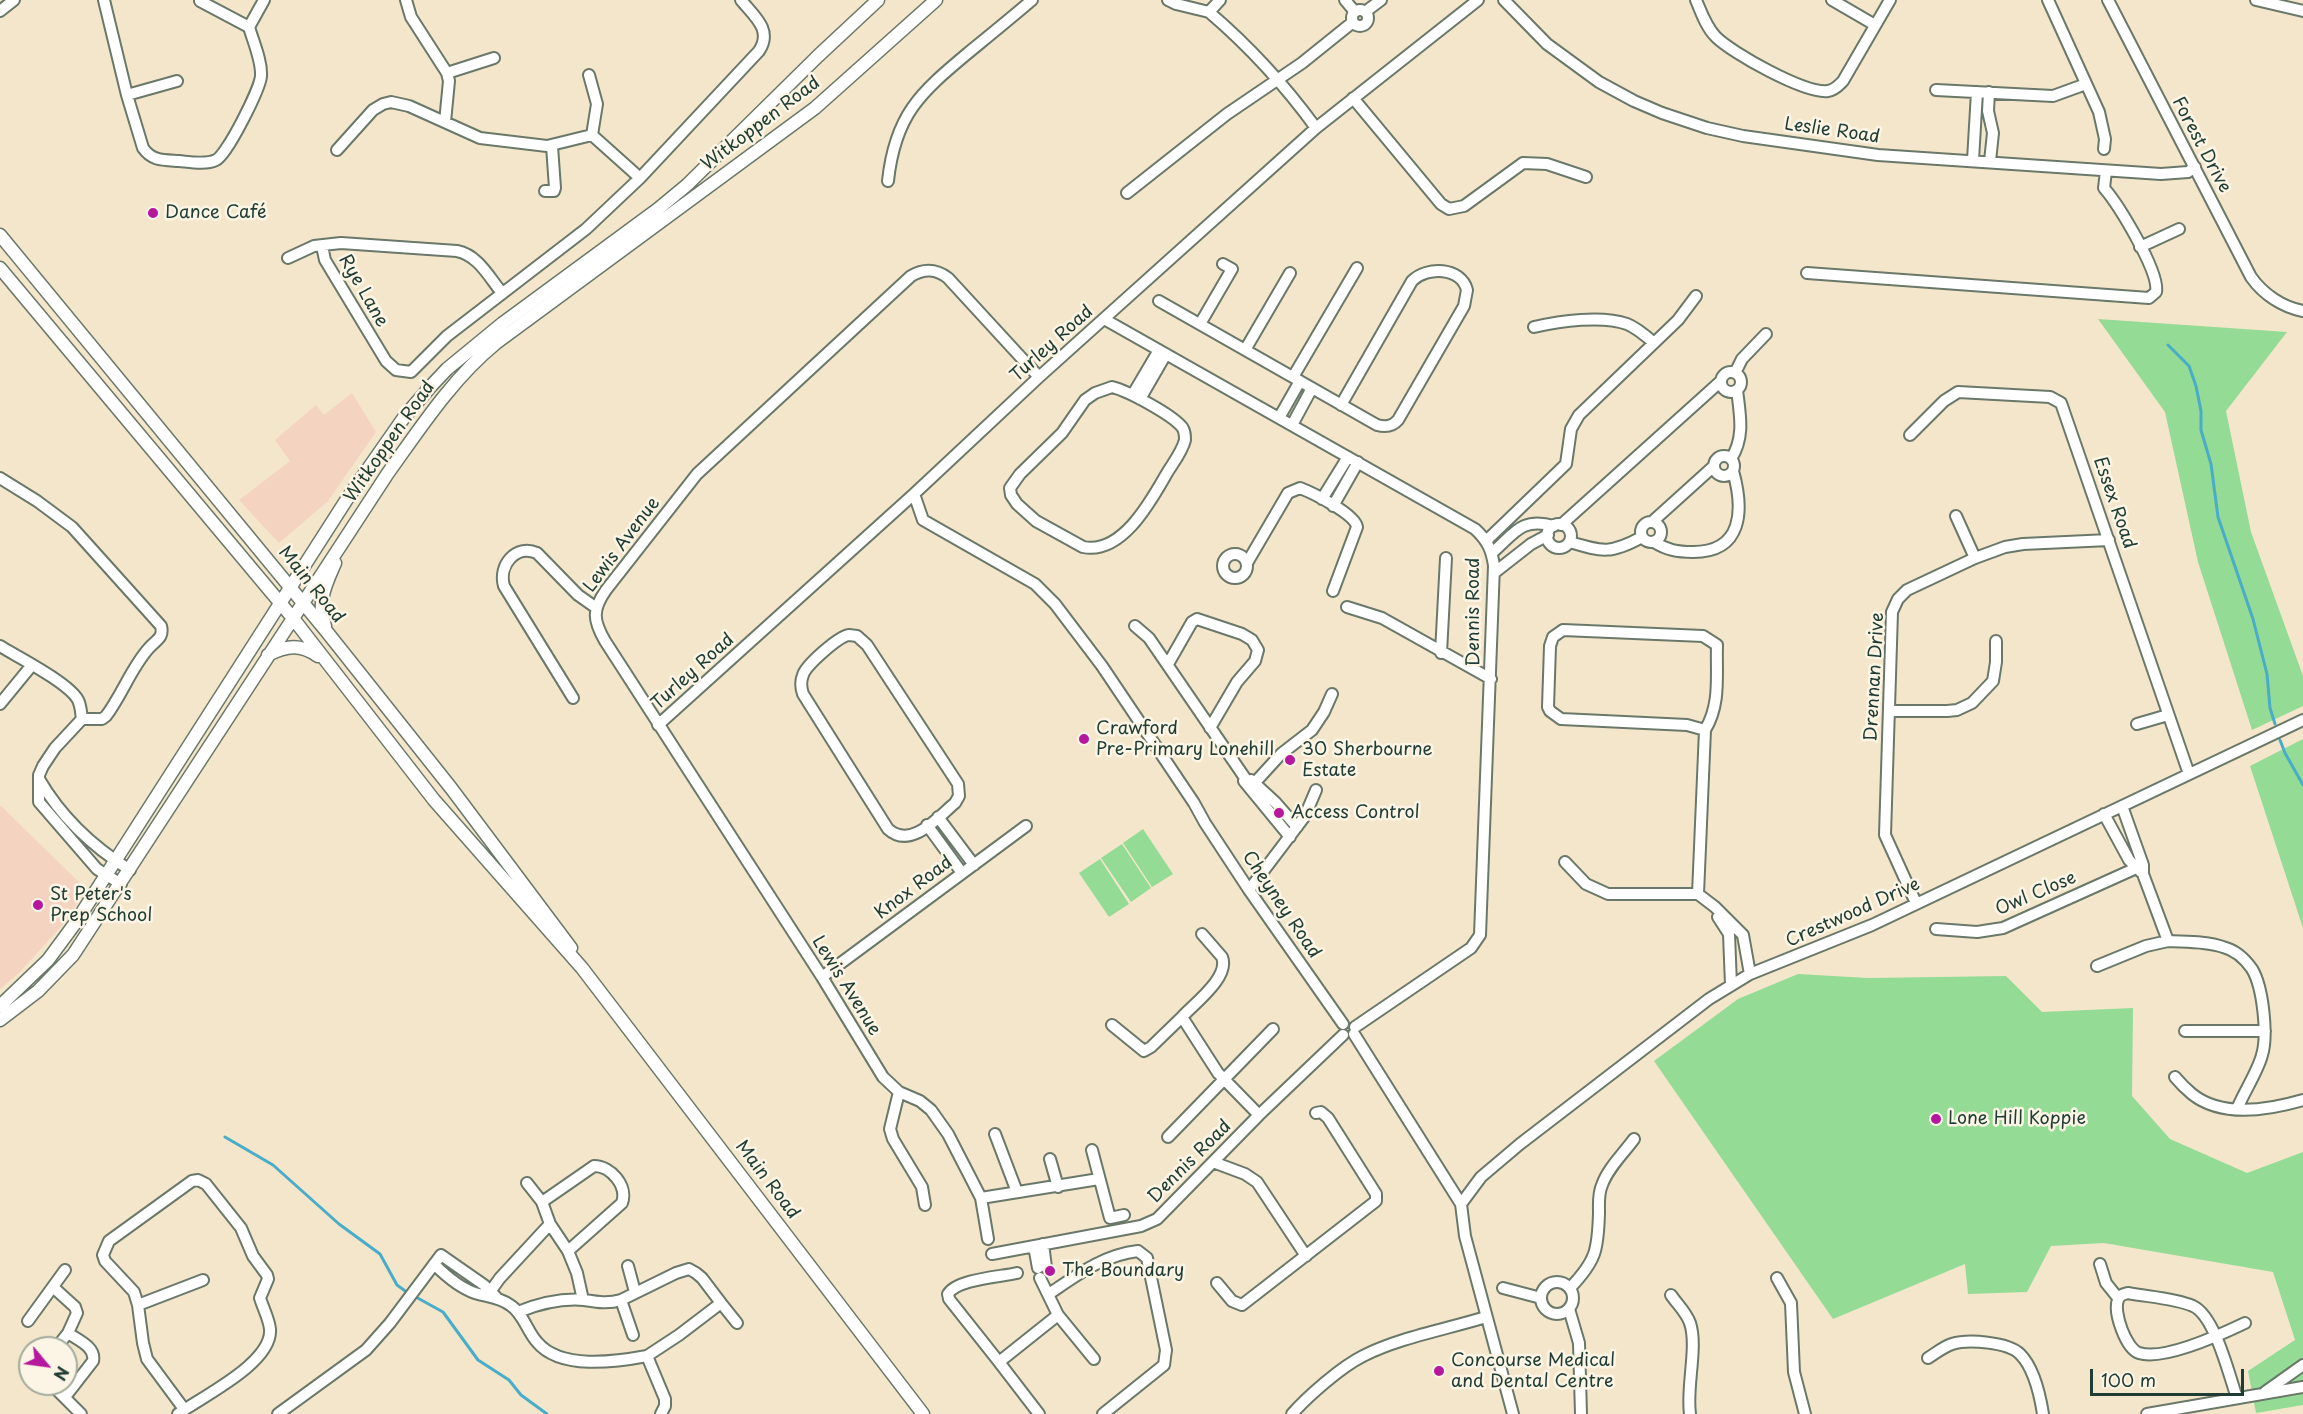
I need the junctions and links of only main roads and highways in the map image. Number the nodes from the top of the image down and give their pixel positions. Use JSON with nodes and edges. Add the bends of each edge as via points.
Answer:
{"nodes":[{"id":1,"x":878,"y":0,"type":"edge"},
{"id":2,"x":936,"y":0,"type":"edge"},
{"id":3,"x":0,"y":235,"type":"edge"},
{"id":4,"x":0,"y":268,"type":"edge"},
{"id":5,"x":346,"y":537,"type":"junction"},
{"id":6,"x":289,"y":588,"type":"junction"},
{"id":7,"x":279,"y":603,"type":"junction"},
{"id":8,"x":302,"y":603,"type":"junction"},
{"id":9,"x":292,"y":617,"type":"junction"},
{"id":10,"x":327,"y":632,"type":"junction"},
{"id":11,"x":268,"y":656,"type":"junction"},
{"id":12,"x":326,"y":663,"type":"junction"},
{"id":13,"x":582,"y":968,"type":"junction"},
{"id":14,"x":0,"y":1006,"type":"edge"},
{"id":15,"x":0,"y":1020,"type":"edge"},
{"id":16,"x":924,"y":1414,"type":"edge"}],
"edges":[{"from":1,"to":6,"type":"main road","name":"Witkoppen Road","via":[[687,185],[503,322],[447,369],[383,445]]},
{"from":2,"to":5,"type":"main road","name":"Witkoppen Road","via":[[815,108],[484,352],[438,402]]},
{"from":3,"to":6,"type":"main road","name":"Main Road"},
{"from":4,"to":7,"type":"main road","name":"Main Road"},
{"from":5,"to":8,"type":"main road","name":"Witkoppen Road"},
{"from":5,"to":10,"type":"main road","via":[[321,600]]},
{"from":6,"to":7,"type":"main road","name":"Witkoppen Road"},
{"from":6,"to":8,"type":"main road","name":"Main Road"},
{"from":7,"to":9,"type":"main road","name":"Main Road"},
{"from":7,"to":14,"type":"main road","name":"Witkoppen Road","via":[[76,922],[48,960]]},
{"from":8,"to":9,"type":"main road","name":"Witkoppen Road"},
{"from":8,"to":10,"type":"main road","name":"Main Road"},
{"from":9,"to":11,"type":"main road","name":"Witkoppen Road"},
{"from":9,"to":12,"type":"main road","name":"Main Road"},
{"from":10,"to":13,"type":"main road","name":"Main Road","via":[[544,910]]},
{"from":11,"to":12,"type":"main road","via":[[297,646]]},
{"from":11,"to":15,"type":"main road","name":"Witkoppen Road","via":[[73,955],[38,991]]},
{"from":12,"to":13,"type":"main road","name":"Main Road","via":[[434,800]]},
{"from":13,"to":16,"type":"main road","name":"Main Road"}]}
